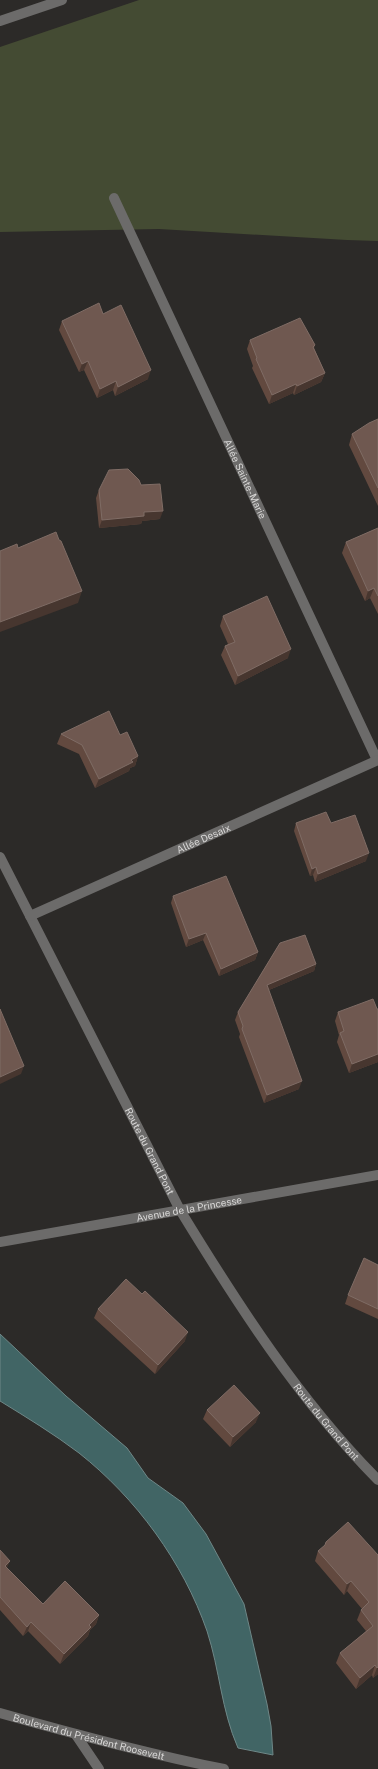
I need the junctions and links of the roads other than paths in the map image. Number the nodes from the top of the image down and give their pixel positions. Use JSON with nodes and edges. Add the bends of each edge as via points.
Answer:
{"nodes":[{"id":1,"x":62,"y":0,"type":"edge"},
{"id":2,"x":0,"y":21,"type":"edge"},
{"id":3,"x":114,"y":198,"type":"dead end"},
{"id":4,"x":377,"y":760,"type":"edge"},
{"id":5,"x":0,"y":857,"type":"edge"},
{"id":6,"x":30,"y":916,"type":"junction"},
{"id":7,"x":378,"y":1175,"type":"edge"},
{"id":8,"x":180,"y":1210,"type":"junction"},
{"id":9,"x":0,"y":1242,"type":"edge"},
{"id":10,"x":378,"y":1480,"type":"edge"},
{"id":11,"x":0,"y":1713,"type":"edge"},
{"id":12,"x":76,"y":1735,"type":"junction"},
{"id":13,"x":174,"y":1764,"type":"edge"},
{"id":14,"x":99,"y":1769,"type":"edge"},
{"id":15,"x":224,"y":1769,"type":"edge"}],
"edges":[{"from":1,"to":2,"type":"street"},
{"from":3,"to":4,"type":"street","name":"Allée Sainte-Marie"},
{"from":4,"to":6,"type":"street","name":"Allée Desaix"},
{"from":5,"to":6,"type":"street","name":"Route du Grand Pont"},
{"from":6,"to":8,"type":"street","name":"Route du Grand Pont"},
{"from":7,"to":8,"type":"street","name":"Avenue de la Princesse"},
{"from":8,"to":9,"type":"street","name":"Avenue de la Princesse"},
{"from":8,"to":10,"type":"street","name":"Route du Grand Pont","via":[[266,1343],[315,1410],[350,1452]]},
{"from":11,"to":12,"type":"street","name":"Boulevard du Président Roosevelt"},
{"from":12,"to":13,"type":"street","name":"Boulevard du Président Roosevelt"},
{"from":12,"to":14,"type":"street"},
{"from":13,"to":15,"type":"street","name":"Boulevard du Président Roosevelt"}]}
